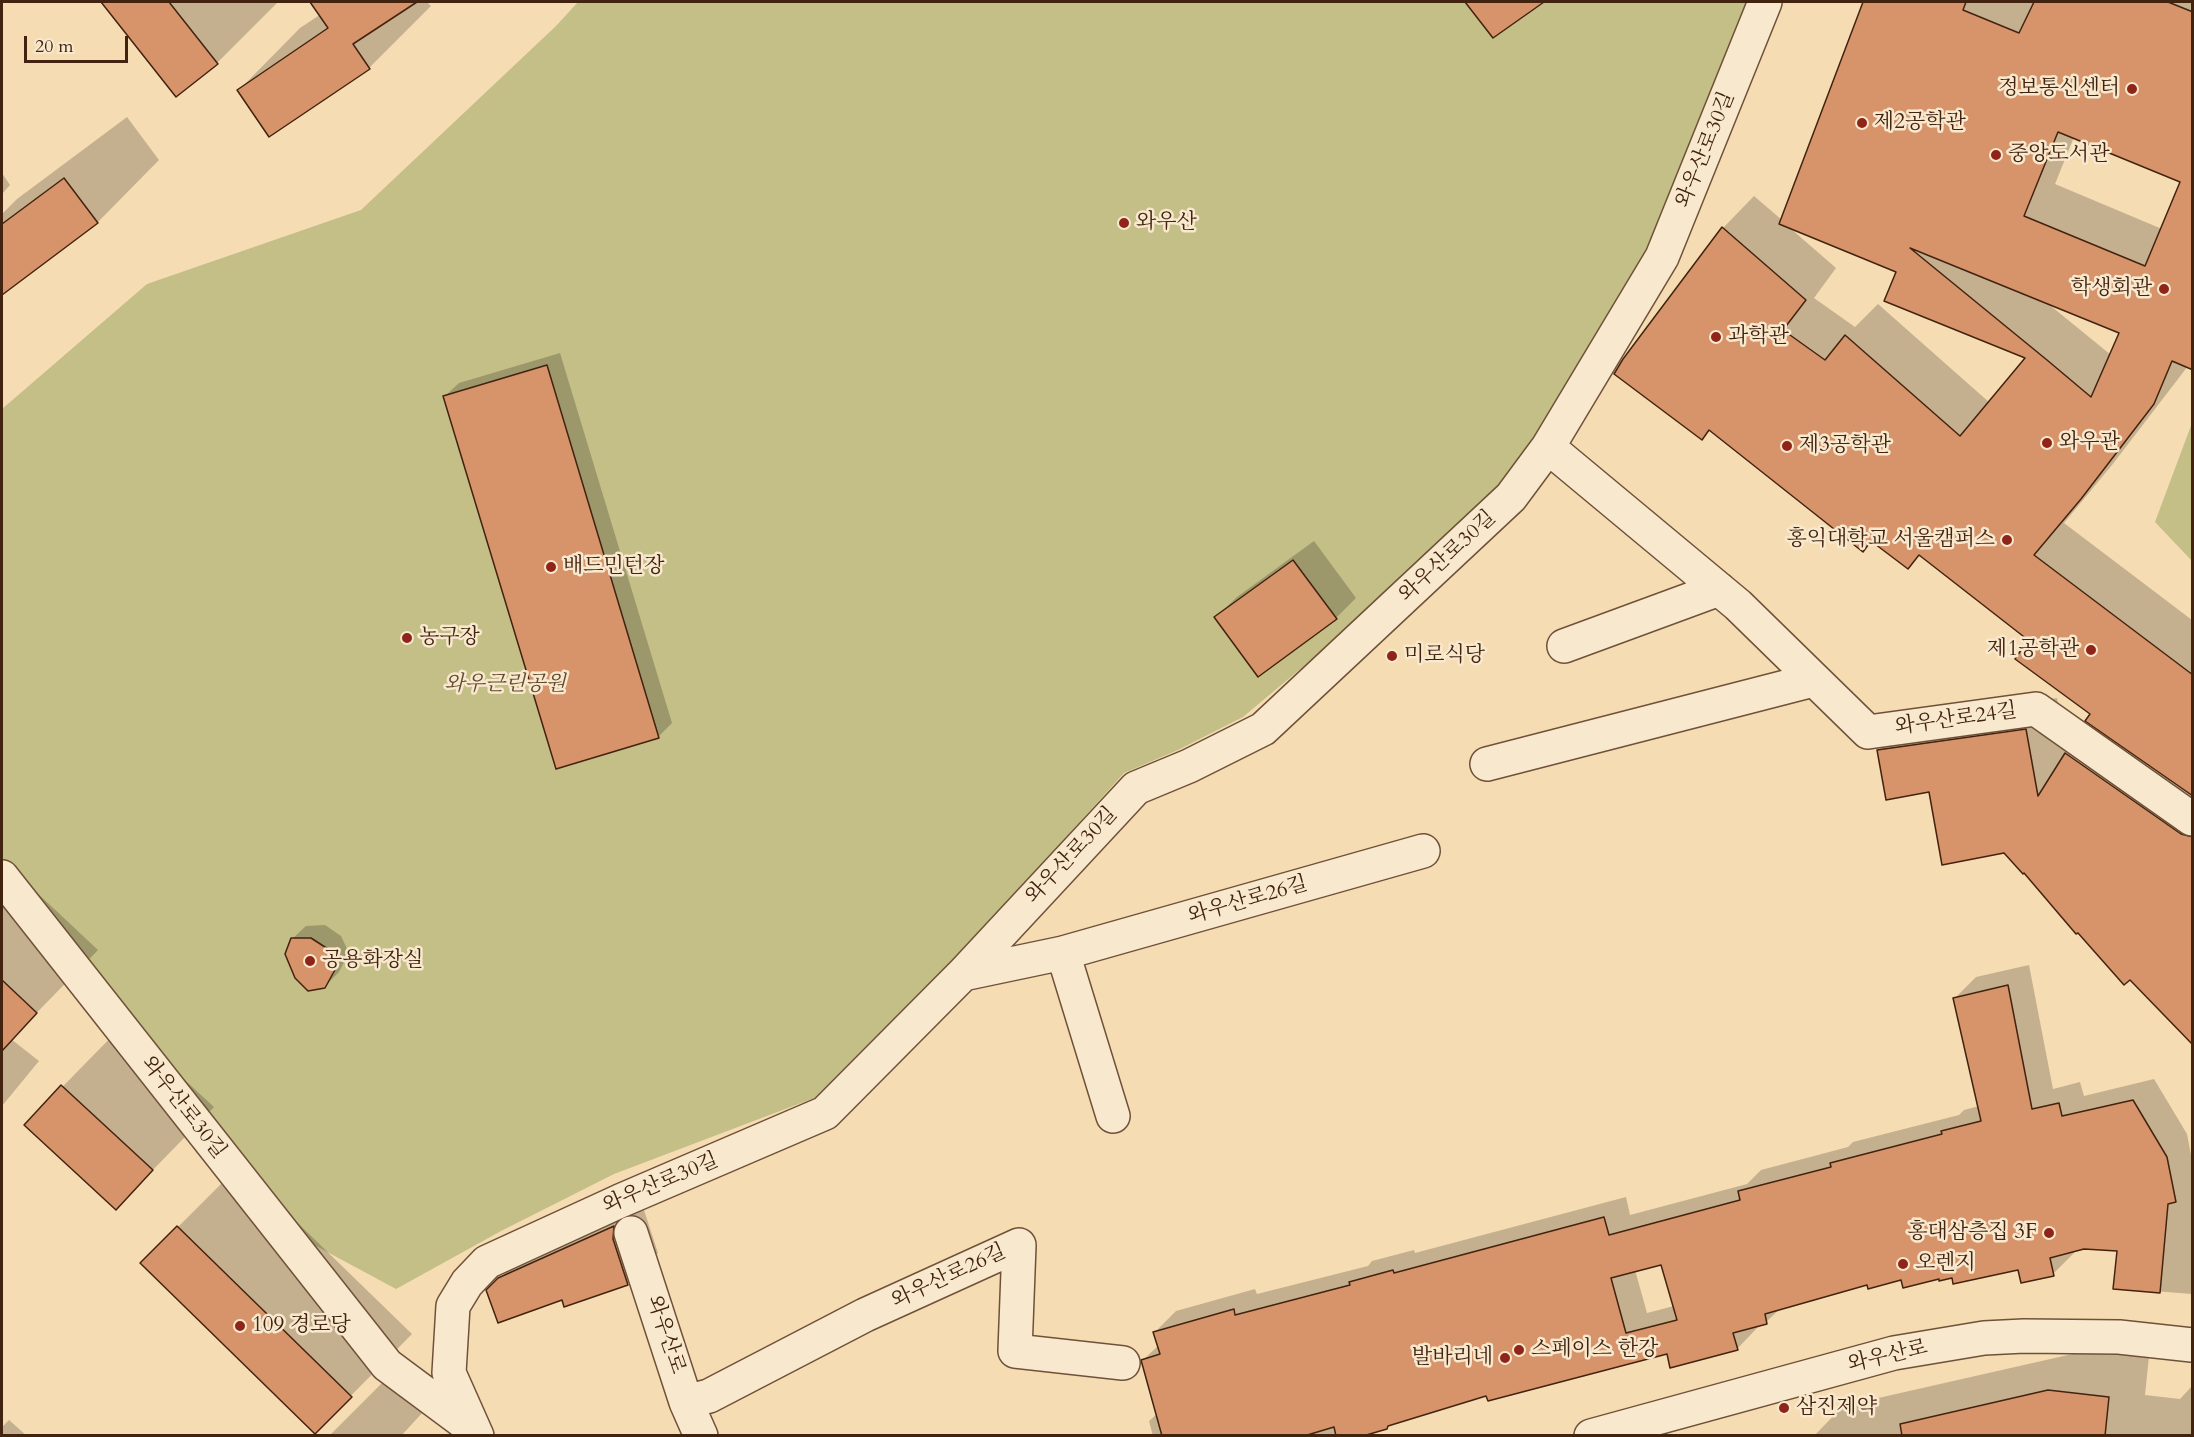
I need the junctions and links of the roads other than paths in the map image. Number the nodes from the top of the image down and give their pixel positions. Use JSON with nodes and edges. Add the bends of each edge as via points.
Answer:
{"nodes":[{"id":1,"x":1765,"y":2,"type":"edge"},
{"id":2,"x":1548,"y":447,"type":"junction"},
{"id":3,"x":1719,"y":590,"type":"junction"},
{"id":4,"x":1564,"y":646,"type":"dead end"},
{"id":5,"x":1814,"y":680,"type":"junction"},
{"id":6,"x":1487,"y":764,"type":"dead end"},
{"id":7,"x":2193,"y":819,"type":"edge"},
{"id":8,"x":1423,"y":851,"type":"dead end"},
{"id":9,"x":2,"y":877,"type":"edge"},
{"id":10,"x":1064,"y":953,"type":"junction"},
{"id":11,"x":963,"y":974,"type":"junction"},
{"id":12,"x":1113,"y":1116,"type":"dead end"},
{"id":13,"x":631,"y":1233,"type":"dead end"},
{"id":14,"x":2193,"y":1345,"type":"edge"},
{"id":15,"x":1123,"y":1364,"type":"dead end"},
{"id":16,"x":686,"y":1402,"type":"junction"},
{"id":17,"x":476,"y":1433,"type":"edge"},
{"id":18,"x":701,"y":1436,"type":"edge"},
{"id":19,"x":1590,"y":1436,"type":"edge"}],
"edges":[{"from":1,"to":2,"type":"street","name":"와우산로30길","via":[[1662,257]]},
{"from":2,"to":3,"type":"street","name":"와우산로24길"},
{"from":2,"to":11,"type":"street","name":"와우산로30길","via":[[1511,497],[1263,729],[1136,788]]},
{"from":3,"to":4,"type":"street"},
{"from":3,"to":5,"type":"street","name":"와우산로24길"},
{"from":5,"to":6,"type":"street"},
{"from":5,"to":7,"type":"street","name":"와우산로24길","via":[[1868,732],[2036,709]]},
{"from":8,"to":10,"type":"street","name":"와우산로26길"},
{"from":9,"to":17,"type":"street","name":"와우산로30길","via":[[387,1365]]},
{"from":10,"to":11,"type":"street"},
{"from":10,"to":12,"type":"street"},
{"from":11,"to":17,"type":"street","name":"와우산로30길","via":[[825,1113],[487,1262],[453,1306],[449,1373]]},
{"from":13,"to":16,"type":"street","name":"와우산로"},
{"from":14,"to":19,"type":"street","name":"와우산로","via":[[2120,1337],[1984,1338],[1894,1353]]},
{"from":15,"to":16,"type":"street","name":"와우산로26길","via":[[1015,1351],[1019,1245],[865,1316],[709,1396]]},
{"from":16,"to":18,"type":"street","name":"와우산로"}]}
